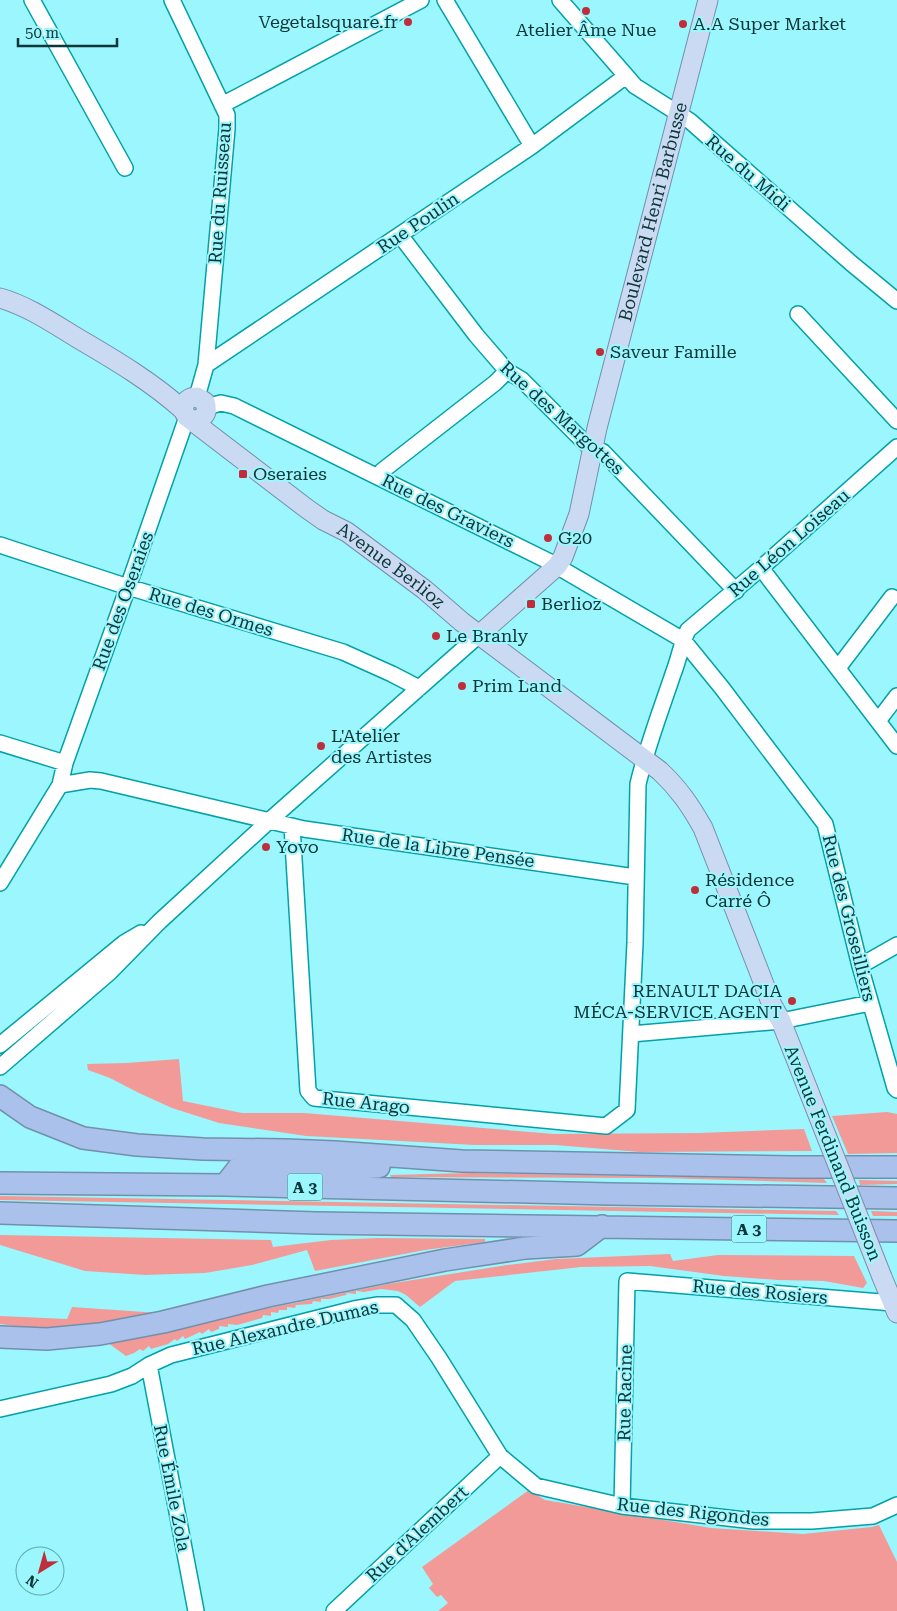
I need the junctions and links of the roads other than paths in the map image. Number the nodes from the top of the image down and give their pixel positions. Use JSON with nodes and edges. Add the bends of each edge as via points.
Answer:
{"nodes":[{"id":1,"x":32,"y":0,"type":"edge"},
{"id":2,"x":172,"y":0,"type":"edge"},
{"id":3,"x":422,"y":0,"type":"edge"},
{"id":4,"x":445,"y":0,"type":"edge"},
{"id":5,"x":560,"y":0,"type":"edge"},
{"id":6,"x":708,"y":0,"type":"edge"},
{"id":7,"x":626,"y":76,"type":"junction"},
{"id":8,"x":222,"y":105,"type":"junction"},
{"id":9,"x":678,"y":113,"type":"junction"},
{"id":10,"x":532,"y":146,"type":"junction"},
{"id":11,"x":125,"y":168,"type":"dead end"},
{"id":12,"x":400,"y":235,"type":"junction"},
{"id":13,"x":0,"y":298,"type":"edge"},
{"id":14,"x":897,"y":301,"type":"edge"},
{"id":15,"x":798,"y":314,"type":"dead end"},
{"id":16,"x":206,"y":365,"type":"junction"},
{"id":17,"x":507,"y":371,"type":"junction"},
{"id":18,"x":194,"y":409,"type":"junction"},
{"id":19,"x":897,"y":421,"type":"edge"},
{"id":20,"x":897,"y":447,"type":"edge"},
{"id":21,"x":593,"y":448,"type":"junction"},
{"id":22,"x":379,"y":477,"type":"junction"},
{"id":23,"x":0,"y":545,"type":"edge"},
{"id":24,"x":557,"y":566,"type":"junction"},
{"id":25,"x":761,"y":568,"type":"junction"},
{"id":26,"x":128,"y":587,"type":"junction"},
{"id":27,"x":736,"y":591,"type":"junction"},
{"id":28,"x":892,"y":597,"type":"dead end"},
{"id":29,"x":479,"y":635,"type":"junction"},
{"id":30,"x":683,"y":640,"type":"junction"},
{"id":31,"x":838,"y":668,"type":"junction"},
{"id":32,"x":418,"y":688,"type":"junction"},
{"id":33,"x":897,"y":696,"type":"edge"},
{"id":34,"x":878,"y":721,"type":"junction"},
{"id":35,"x":0,"y":743,"type":"edge"},
{"id":36,"x":897,"y":746,"type":"edge"},
{"id":37,"x":644,"y":759,"type":"junction"},
{"id":38,"x":65,"y":763,"type":"junction"},
{"id":39,"x":60,"y":785,"type":"junction"},
{"id":40,"x":270,"y":820,"type":"junction"},
{"id":41,"x":292,"y":826,"type":"junction"},
{"id":42,"x":635,"y":877,"type":"junction"},
{"id":43,"x":0,"y":883,"type":"edge"},
{"id":44,"x":159,"y":922,"type":"junction"},
{"id":45,"x":897,"y":945,"type":"edge"},
{"id":46,"x":860,"y":966,"type":"junction"},
{"id":47,"x":870,"y":1003,"type":"junction"},
{"id":48,"x":781,"y":1021,"type":"junction"},
{"id":49,"x":631,"y":1034,"type":"junction"},
{"id":50,"x":0,"y":1044,"type":"edge"},
{"id":51,"x":0,"y":1066,"type":"edge"},
{"id":52,"x":897,"y":1090,"type":"edge"},
{"id":53,"x":0,"y":1096,"type":"edge"},
{"id":54,"x":462,"y":1161,"type":"junction"},
{"id":55,"x":897,"y":1167,"type":"edge"},
{"id":56,"x":0,"y":1183,"type":"edge"},
{"id":57,"x":225,"y":1185,"type":"junction"},
{"id":58,"x":897,"y":1198,"type":"edge"},
{"id":59,"x":0,"y":1213,"type":"edge"},
{"id":60,"x":602,"y":1226,"type":"junction"},
{"id":61,"x":897,"y":1231,"type":"edge"},
{"id":62,"x":627,"y":1281,"type":"joint"},
{"id":63,"x":895,"y":1308,"type":"edge"},
{"id":64,"x":0,"y":1337,"type":"edge"},
{"id":65,"x":149,"y":1365,"type":"junction"},
{"id":66,"x":0,"y":1409,"type":"edge"},
{"id":67,"x":500,"y":1456,"type":"junction"},
{"id":68,"x":897,"y":1505,"type":"edge"},
{"id":69,"x":622,"y":1506,"type":"junction"},
{"id":70,"x":196,"y":1611,"type":"edge"},
{"id":71,"x":334,"y":1611,"type":"edge"}],
"edges":[{"from":1,"to":11,"type":"street"},
{"from":2,"to":8,"type":"street","name":"Rue du Ruisseau"},
{"from":3,"to":8,"type":"street"},
{"from":4,"to":10,"type":"street"},
{"from":5,"to":7,"type":"street","name":"Rue du Midi"},
{"from":6,"to":9,"type":"main road","name":"Boulevard Henri Barbusse"},
{"from":7,"to":9,"type":"street","name":"Rue du Midi","via":[[635,86]]},
{"from":7,"to":10,"type":"street","name":"Rue Poulin"},
{"from":8,"to":16,"type":"street","name":"Rue du Ruisseau","via":[[227,115],[227,129]]},
{"from":9,"to":14,"type":"street","name":"Rue du Midi"},
{"from":9,"to":21,"type":"main road","name":"Boulevard Henri Barbusse"},
{"from":10,"to":12,"type":"street","name":"Rue Poulin"},
{"from":12,"to":16,"type":"street","name":"Rue Poulin"},
{"from":12,"to":17,"type":"street","name":"Rue des Margottes"},
{"from":13,"to":18,"type":"main road","via":[[48,320]]},
{"from":15,"to":19,"type":"street"},
{"from":16,"to":18,"type":"street","name":"Rue du Ruisseau"},
{"from":17,"to":21,"type":"street","name":"Rue des Margottes","via":[[522,380]]},
{"from":17,"to":22,"type":"street","via":[[382,471]]},
{"from":18,"to":22,"type":"street","name":"Rue des Graviers","via":[[221,403],[234,406]]},
{"from":18,"to":26,"type":"street","name":"Rue des Oseraies"},
{"from":18,"to":29,"type":"main road","name":"Avenue Berlioz","via":[[229,449],[323,520],[347,532],[425,590]]},
{"from":20,"to":25,"type":"street","name":"Rue Léon Loiseau"},
{"from":21,"to":24,"type":"main road","name":"Boulevard Henri Barbusse","via":[[579,514]]},
{"from":21,"to":27,"type":"street","name":"Rue des Margottes","via":[[603,452]]},
{"from":22,"to":24,"type":"street","name":"Rue des Graviers"},
{"from":23,"to":26,"type":"street","name":"Rue des Ormes"},
{"from":24,"to":29,"type":"main road"},
{"from":24,"to":30,"type":"street","name":"Rue des Graviers"},
{"from":25,"to":27,"type":"street","name":"Rue Léon Loiseau"},
{"from":25,"to":31,"type":"street"},
{"from":26,"to":32,"type":"street","name":"Rue des Ormes","via":[[343,652]]},
{"from":26,"to":38,"type":"street","name":"Rue des Oseraies"},
{"from":27,"to":30,"type":"street","name":"Rue Léon Loiseau","via":[[688,630]]},
{"from":28,"to":31,"type":"street"},
{"from":29,"to":32,"type":"street"},
{"from":29,"to":37,"type":"main road","name":"Avenue Berlioz"},
{"from":30,"to":37,"type":"street"},
{"from":30,"to":46,"type":"street","name":"Rue des Groseilliers","via":[[825,824]]},
{"from":31,"to":34,"type":"street"},
{"from":32,"to":40,"type":"street"},
{"from":33,"to":34,"type":"street"},
{"from":34,"to":36,"type":"street"},
{"from":35,"to":38,"type":"street"},
{"from":37,"to":42,"type":"street","via":[[638,784]]},
{"from":37,"to":48,"type":"main road","name":"Avenue Ferdinand Buisson","via":[[678,788],[699,821]]},
{"from":38,"to":39,"type":"street","name":"Rue des Oseraies"},
{"from":39,"to":40,"type":"street","name":"Rue de la Libre Pensée","via":[[100,781]]},
{"from":39,"to":43,"type":"street"},
{"from":40,"to":41,"type":"street","name":"Rue de la Libre Pensée"},
{"from":40,"to":44,"type":"street"},
{"from":41,"to":42,"type":"street","name":"Rue de la Libre Pensée"},
{"from":41,"to":49,"type":"street","name":"Rue Arago","via":[[308,1091],[314,1098],[606,1126],[627,1110]]},
{"from":42,"to":49,"type":"street"},
{"from":44,"to":50,"type":"street","via":[[124,943]]},
{"from":44,"to":51,"type":"street","via":[[110,972]]},
{"from":45,"to":46,"type":"street"},
{"from":46,"to":47,"type":"street","name":"Rue des Groseilliers"},
{"from":47,"to":48,"type":"street"},
{"from":47,"to":52,"type":"street","name":"Rue des Groseilliers"},
{"from":48,"to":49,"type":"street"},
{"from":48,"to":63,"type":"main road","name":"Avenue Ferdinand Buisson","bridge":true},
{"from":53,"to":54,"type":"highway","via":[[30,1117],[83,1138],[203,1149],[316,1151]]},
{"from":54,"to":55,"type":"highway"},
{"from":54,"to":57,"type":"highway","via":[[306,1170],[239,1167]]},
{"from":56,"to":57,"type":"highway","number":"A 3"},
{"from":57,"to":58,"type":"highway","number":"A 3"},
{"from":59,"to":60,"type":"highway","number":"A 3"},
{"from":60,"to":61,"type":"highway","number":"A 3"},
{"from":60,"to":64,"type":"highway","via":[[577,1245],[525,1248],[445,1260],[100,1334],[47,1339]]},
{"from":62,"to":63,"type":"street","name":"Rue des Rosiers"},
{"from":62,"to":69,"type":"street","name":"Rue Racine"},
{"from":65,"to":66,"type":"street","name":"Rue Alexandre Dumas","via":[[112,1384]]},
{"from":65,"to":67,"type":"street","name":"Rue Alexandre Dumas","via":[[171,1355],[354,1309],[396,1305],[413,1320],[440,1358]]},
{"from":65,"to":70,"type":"street","name":"Rue Émile Zola"},
{"from":67,"to":69,"type":"street","name":"Rue des Rigondes","via":[[536,1486]]},
{"from":67,"to":71,"type":"street","name":"Rue d'Alembert"},
{"from":68,"to":69,"type":"street","name":"Rue des Rigondes","via":[[873,1516],[812,1521],[754,1521]]}]}
